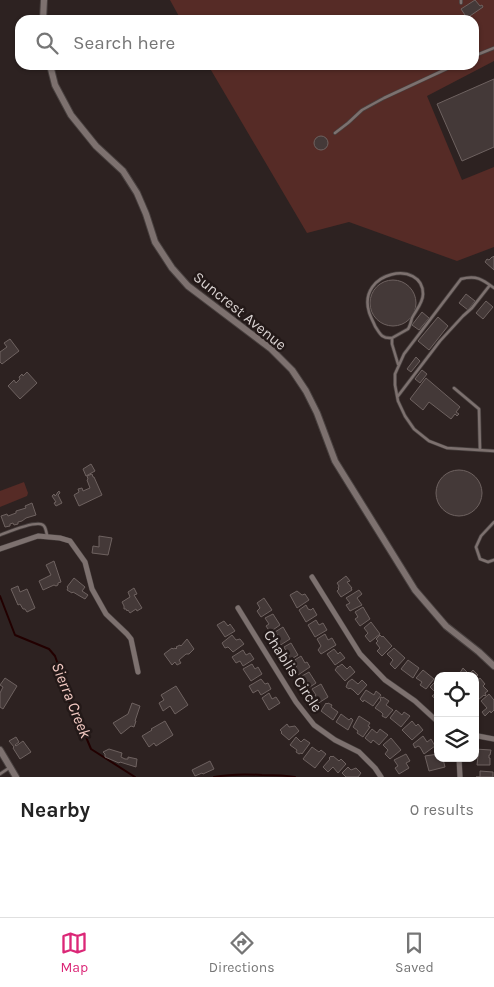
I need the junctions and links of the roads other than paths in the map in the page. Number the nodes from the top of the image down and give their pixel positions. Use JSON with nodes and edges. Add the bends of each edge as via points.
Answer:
{"nodes":[{"id":1,"x":44,"y":0,"type":"edge"},
{"id":2,"x":43,"y":15,"type":"edge"},
{"id":3,"x":494,"y":48,"type":"edge"},
{"id":4,"x":479,"y":54,"type":"edge"},
{"id":5,"x":51,"y":70,"type":"edge"},
{"id":6,"x":444,"y":70,"type":"edge"},
{"id":7,"x":334,"y":133,"type":"dead end"},
{"id":8,"x":490,"y":285,"type":"junction"},
{"id":9,"x":494,"y":288,"type":"edge"},
{"id":10,"x":392,"y":338,"type":"junction"},
{"id":11,"x":399,"y":366,"type":"junction"},
{"id":12,"x":454,"y":388,"type":"dead end"},
{"id":13,"x":398,"y":396,"type":"junction"},
{"id":14,"x":480,"y":450,"type":"junction"},
{"id":15,"x":494,"y":451,"type":"edge"},
{"id":16,"x":494,"y":522,"type":"edge"},
{"id":17,"x":0,"y":535,"type":"edge"},
{"id":18,"x":48,"y":537,"type":"junction"},
{"id":19,"x":0,"y":548,"type":"edge"},
{"id":20,"x":494,"y":560,"type":"edge"},
{"id":21,"x":312,"y":577,"type":"dead end"},
{"id":22,"x":238,"y":608,"type":"dead end"},
{"id":23,"x":494,"y":666,"type":"edge"},
{"id":24,"x":138,"y":672,"type":"dead end"},
{"id":25,"x":434,"y":718,"type":"edge"},
{"id":26,"x":479,"y":736,"type":"edge"},
{"id":27,"x":494,"y":739,"type":"edge"},
{"id":28,"x":0,"y":750,"type":"edge"},
{"id":29,"x":459,"y":762,"type":"edge"},
{"id":30,"x":10,"y":768,"type":"junction"},
{"id":31,"x":0,"y":774,"type":"edge"},
{"id":32,"x":16,"y":777,"type":"edge"},
{"id":33,"x":381,"y":777,"type":"edge"},
{"id":34,"x":460,"y":777,"type":"edge"}],
"edges":[{"from":1,"to":2,"type":"street"},
{"from":3,"to":4,"type":"lane"},
{"from":5,"to":23,"type":"street","name":"Suncrest Avenue","via":[[71,116],[123,172],[137,193],[156,242],[172,268],[188,286],[270,348],[292,370],[317,413],[335,461],[415,590],[446,626]]},
{"from":6,"to":7,"type":"lane","via":[[362,110]]},
{"from":8,"to":9,"type":"lane"},
{"from":8,"to":11,"type":"lane","via":[[480,278],[461,279],[404,354]]},
{"from":8,"to":13,"type":"lane"},
{"from":10,"to":10,"type":"lane","via":[[408,329],[423,300],[424,292],[417,277],[390,274],[375,282],[370,290],[368,311],[380,335]]},
{"from":10,"to":11,"type":"lane"},
{"from":11,"to":13,"type":"lane","via":[[396,374]]},
{"from":12,"to":14,"type":"lane","via":[[479,409]]},
{"from":13,"to":14,"type":"lane","via":[[405,416],[429,442],[447,448]]},
{"from":14,"to":15,"type":"lane"},
{"from":16,"to":20,"type":"lane","via":[[481,536],[476,548],[480,559]]},
{"from":17,"to":18,"type":"lane","via":[[41,524]]},
{"from":18,"to":19,"type":"street","via":[[38,536]]},
{"from":18,"to":24,"type":"street","via":[[70,541],[85,562],[92,588],[106,614],[131,639]]},
{"from":21,"to":25,"type":"street","via":[[360,654],[384,680]]},
{"from":22,"to":33,"type":"street","name":"Chablis Circle","via":[[296,702],[314,725],[359,752]]},
{"from":26,"to":27,"type":"street"},
{"from":28,"to":30,"type":"street"},
{"from":29,"to":34,"type":"street"},
{"from":30,"to":31,"type":"lane"},
{"from":30,"to":32,"type":"street"}]}
